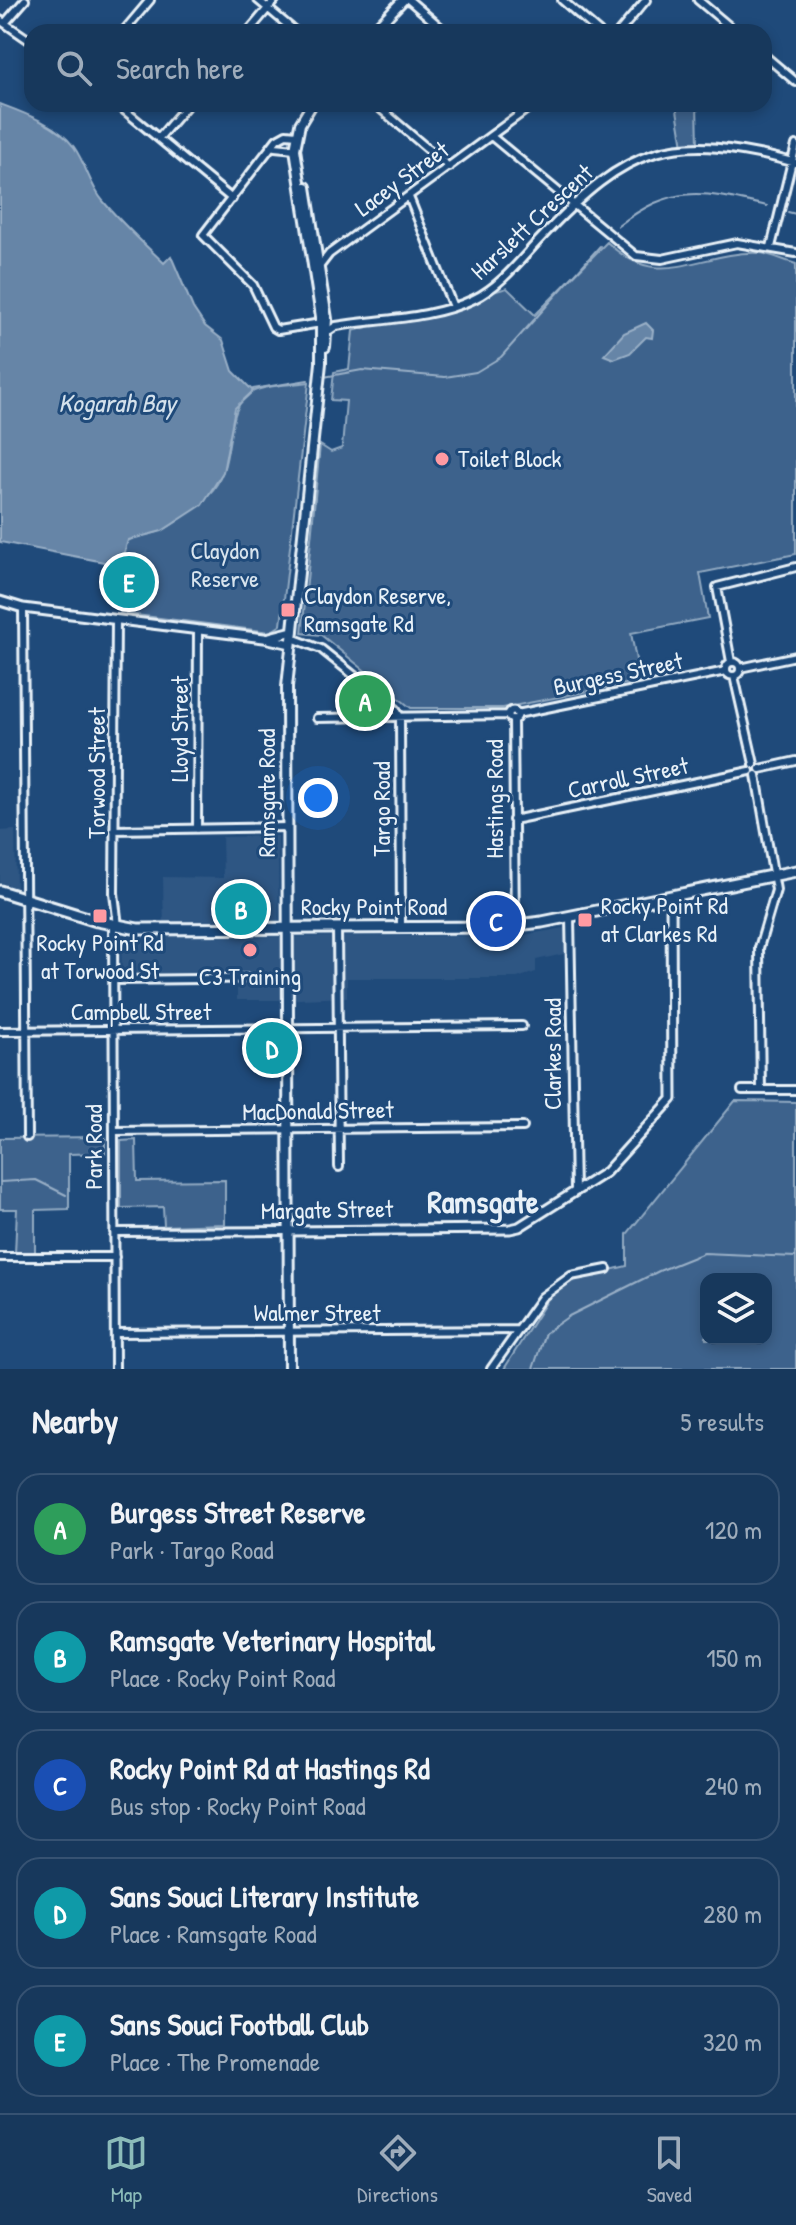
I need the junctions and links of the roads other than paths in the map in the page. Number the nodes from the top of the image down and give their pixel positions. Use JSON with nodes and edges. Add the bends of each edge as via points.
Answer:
{"nodes":[{"id":1,"x":25,"y":0,"type":"edge"},
{"id":2,"x":150,"y":0,"type":"edge"},
{"id":3,"x":258,"y":0,"type":"edge"},
{"id":4,"x":275,"y":0,"type":"edge"},
{"id":5,"x":403,"y":0,"type":"edge"},
{"id":6,"x":409,"y":0,"type":"edge"},
{"id":7,"x":562,"y":0,"type":"edge"},
{"id":8,"x":646,"y":0,"type":"edge"},
{"id":9,"x":698,"y":0,"type":"edge"},
{"id":10,"x":268,"y":8,"type":"junction"},
{"id":11,"x":3,"y":22,"type":"edge"},
{"id":12,"x":130,"y":24,"type":"edge"},
{"id":13,"x":255,"y":24,"type":"edge"},
{"id":14,"x":287,"y":24,"type":"edge"},
{"id":15,"x":380,"y":24,"type":"edge"},
{"id":16,"x":437,"y":24,"type":"edge"},
{"id":17,"x":590,"y":24,"type":"edge"},
{"id":18,"x":626,"y":24,"type":"edge"},
{"id":19,"x":726,"y":24,"type":"edge"},
{"id":20,"x":24,"y":36,"type":"edge"},
{"id":21,"x":772,"y":62,"type":"edge"},
{"id":22,"x":796,"y":82,"type":"edge"},
{"id":23,"x":127,"y":112,"type":"edge"},
{"id":24,"x":181,"y":112,"type":"edge"},
{"id":25,"x":308,"y":112,"type":"edge"},
{"id":26,"x":384,"y":112,"type":"edge"},
{"id":27,"x":522,"y":112,"type":"edge"},
{"id":28,"x":297,"y":135,"type":"junction"},
{"id":29,"x":491,"y":136,"type":"junction"},
{"id":30,"x":159,"y":138,"type":"junction"},
{"id":31,"x":796,"y":145,"type":"edge"},
{"id":32,"x":275,"y":147,"type":"junction"},
{"id":33,"x":295,"y":149,"type":"junction"},
{"id":34,"x":794,"y":163,"type":"edge"},
{"id":35,"x":449,"y":167,"type":"junction"},
{"id":36,"x":409,"y":197,"type":"junction"},
{"id":37,"x":232,"y":199,"type":"junction"},
{"id":38,"x":571,"y":205,"type":"junction"},
{"id":39,"x":771,"y":247,"type":"junction"},
{"id":40,"x":316,"y":251,"type":"junction"},
{"id":41,"x":796,"y":253,"type":"edge"},
{"id":42,"x":329,"y":254,"type":"junction"},
{"id":43,"x":319,"y":267,"type":"junction"},
{"id":44,"x":453,"y":307,"type":"junction"},
{"id":45,"x":324,"y":321,"type":"junction"},
{"id":46,"x":336,"y":326,"type":"junction"},
{"id":47,"x":327,"y":332,"type":"junction"},
{"id":48,"x":320,"y":372,"type":"junction"},
{"id":49,"x":796,"y":567,"type":"edge"},
{"id":50,"x":0,"y":601,"type":"edge"},
{"id":51,"x":23,"y":608,"type":"junction"},
{"id":52,"x":116,"y":620,"type":"junction"},
{"id":53,"x":198,"y":630,"type":"junction"},
{"id":54,"x":264,"y":638,"type":"junction"},
{"id":55,"x":292,"y":641,"type":"junction"},
{"id":56,"x":796,"y":656,"type":"edge"},
{"id":57,"x":731,"y":662,"type":"junction"},
{"id":58,"x":740,"y":668,"type":"junction"},
{"id":59,"x":726,"y":671,"type":"junction"},
{"id":60,"x":734,"y":676,"type":"junction"},
{"id":61,"x":513,"y":716,"type":"junction"},
{"id":62,"x":400,"y":717,"type":"junction"},
{"id":63,"x":317,"y":718,"type":"dead end"},
{"id":64,"x":796,"y":761,"type":"edge"},
{"id":65,"x":755,"y":770,"type":"junction"},
{"id":66,"x":513,"y":820,"type":"junction"},
{"id":67,"x":287,"y":827,"type":"junction"},
{"id":68,"x":197,"y":829,"type":"junction"},
{"id":69,"x":114,"y":830,"type":"junction"},
{"id":70,"x":796,"y":871,"type":"edge"},
{"id":71,"x":776,"y":875,"type":"junction"},
{"id":72,"x":0,"y":891,"type":"edge"},
{"id":73,"x":671,"y":896,"type":"junction"},
{"id":74,"x":26,"y":899,"type":"junction"},
{"id":75,"x":570,"y":917,"type":"junction"},
{"id":76,"x":116,"y":926,"type":"junction"},
{"id":77,"x":515,"y":926,"type":"junction"},
{"id":78,"x":337,"y":927,"type":"junction"},
{"id":79,"x":401,"y":927,"type":"junction"},
{"id":80,"x":287,"y":928,"type":"junction"},
{"id":81,"x":287,"y":978,"type":"junction"},
{"id":82,"x":114,"y":980,"type":"junction"},
{"id":83,"x":522,"y":1026,"type":"dead end"},
{"id":84,"x":288,"y":1029,"type":"junction"},
{"id":85,"x":338,"y":1029,"type":"junction"},
{"id":86,"x":114,"y":1030,"type":"junction"},
{"id":87,"x":0,"y":1031,"type":"edge"},
{"id":88,"x":27,"y":1031,"type":"junction"},
{"id":89,"x":742,"y":1090,"type":"dead end"},
{"id":90,"x":761,"y":1090,"type":"junction"},
{"id":91,"x":796,"y":1090,"type":"edge"},
{"id":92,"x":523,"y":1127,"type":"dead end"},
{"id":93,"x":339,"y":1129,"type":"junction"},
{"id":94,"x":288,"y":1130,"type":"junction"},
{"id":95,"x":114,"y":1131,"type":"junction"},
{"id":96,"x":27,"y":1137,"type":"dead end"},
{"id":97,"x":339,"y":1167,"type":"dead end"},
{"id":98,"x":575,"y":1191,"type":"junction"},
{"id":99,"x":288,"y":1231,"type":"junction"},
{"id":100,"x":114,"y":1232,"type":"junction"},
{"id":101,"x":0,"y":1257,"type":"edge"},
{"id":102,"x":115,"y":1257,"type":"junction"},
{"id":103,"x":607,"y":1269,"type":"dead end"},
{"id":104,"x":519,"y":1330,"type":"junction"},
{"id":105,"x":289,"y":1331,"type":"junction"},
{"id":106,"x":115,"y":1333,"type":"junction"},
{"id":107,"x":115,"y":1369,"type":"edge"},
{"id":108,"x":289,"y":1369,"type":"edge"},
{"id":109,"x":491,"y":1369,"type":"edge"}],
"edges":[{"from":1,"to":11,"type":"street"},
{"from":2,"to":12,"type":"street"},
{"from":3,"to":10,"type":"street"},
{"from":4,"to":10,"type":"street"},
{"from":5,"to":15,"type":"main road"},
{"from":6,"to":16,"type":"street"},
{"from":7,"to":17,"type":"street"},
{"from":8,"to":18,"type":"street"},
{"from":9,"to":19,"type":"street"},
{"from":10,"to":13,"type":"street"},
{"from":10,"to":14,"type":"street"},
{"from":11,"to":20,"type":"street"},
{"from":21,"to":22,"type":"street"},
{"from":23,"to":30,"type":"street"},
{"from":24,"to":30,"type":"street"},
{"from":25,"to":28,"type":"main road"},
{"from":26,"to":35,"type":"street"},
{"from":27,"to":29,"type":"street","name":"Lacey Street"},
{"from":28,"to":32,"type":"street","via":[[281,136]]},
{"from":28,"to":33,"type":"main road","name":"Ramsgate Road"},
{"from":28,"to":40,"type":"main road","name":"Ramsgate Road"},
{"from":29,"to":35,"type":"street","name":"Lacey Street"},
{"from":29,"to":38,"type":"street"},
{"from":30,"to":37,"type":"street"},
{"from":31,"to":34,"type":"street"},
{"from":32,"to":33,"type":"street"},
{"from":32,"to":37,"type":"street"},
{"from":33,"to":45,"type":"main road","name":"Ramsgate Road"},
{"from":34,"to":38,"type":"street","name":"Harslett Crescent","via":[[734,147],[673,148],[619,167]]},
{"from":34,"to":39,"type":"street"},
{"from":35,"to":36,"type":"street","name":"Lacey Street"},
{"from":36,"to":42,"type":"street","name":"Lacey Street"},
{"from":36,"to":44,"type":"street"},
{"from":37,"to":45,"type":"street","via":[[205,230],[205,240],[253,285],[273,327]]},
{"from":38,"to":39,"type":"street","via":[[644,258],[737,243]]},
{"from":38,"to":44,"type":"street","name":"Harslett Crescent","via":[[502,280]]},
{"from":39,"to":41,"type":"street"},
{"from":40,"to":42,"type":"street"},
{"from":40,"to":43,"type":"main road","name":"Ramsgate Road"},
{"from":42,"to":43,"type":"street","name":"Lacey Street"},
{"from":43,"to":45,"type":"main road","name":"Ramsgate Road"},
{"from":44,"to":46,"type":"street","name":"Harslett Crescent"},
{"from":45,"to":46,"type":"street"},
{"from":45,"to":47,"type":"main road","name":"Ramsgate Road"},
{"from":45,"to":48,"type":"main road","name":"Ramsgate Road"},
{"from":46,"to":47,"type":"street","name":"Harslett Crescent"},
{"from":47,"to":48,"type":"main road","name":"Ramsgate Road"},
{"from":48,"to":55,"type":"main road","name":"Ramsgate Road"},
{"from":49,"to":57,"type":"street","via":[[727,582],[716,590]]},
{"from":50,"to":51,"type":"street"},
{"from":51,"to":52,"type":"street"},
{"from":51,"to":74,"type":"street"},
{"from":52,"to":53,"type":"street"},
{"from":52,"to":69,"type":"street","name":"Torwood Street"},
{"from":53,"to":54,"type":"street"},
{"from":53,"to":68,"type":"street","name":"Lloyd Street"},
{"from":54,"to":55,"type":"street"},
{"from":54,"to":55,"type":"street"},
{"from":55,"to":62,"type":"street","via":[[321,649]]},
{"from":55,"to":67,"type":"main road","name":"Ramsgate Road"},
{"from":56,"to":58,"type":"street"},
{"from":57,"to":58,"type":"street"},
{"from":57,"to":59,"type":"street"},
{"from":58,"to":60,"type":"street"},
{"from":59,"to":60,"type":"street"},
{"from":59,"to":61,"type":"street","name":"Burgess Street"},
{"from":60,"to":65,"type":"street"},
{"from":61,"to":62,"type":"street","name":"Burgess Street"},
{"from":61,"to":66,"type":"street","name":"Hastings Road"},
{"from":62,"to":63,"type":"street","name":"Burgess Street"},
{"from":62,"to":79,"type":"street","name":"Targo Road"},
{"from":64,"to":65,"type":"street","name":"Carroll Street"},
{"from":65,"to":66,"type":"street","name":"Carroll Street"},
{"from":65,"to":71,"type":"street"},
{"from":66,"to":77,"type":"street","name":"Hastings Road"},
{"from":67,"to":68,"type":"street"},
{"from":67,"to":80,"type":"main road","name":"Ramsgate Road"},
{"from":68,"to":69,"type":"street"},
{"from":69,"to":76,"type":"street","name":"Torwood Street"},
{"from":70,"to":71,"type":"main road","name":"Rocky Point Road"},
{"from":71,"to":73,"type":"main road","name":"Rocky Point Road"},
{"from":71,"to":90,"type":"street","via":[[759,948]]},
{"from":72,"to":74,"type":"main road","name":"Rocky Point Road"},
{"from":73,"to":75,"type":"main road","name":"Rocky Point Road"},
{"from":73,"to":98,"type":"street","name":"Margate Street","via":[[672,1099],[613,1165]]},
{"from":74,"to":76,"type":"main road","name":"Rocky Point Road"},
{"from":74,"to":88,"type":"street"},
{"from":75,"to":77,"type":"main road","name":"Rocky Point Road"},
{"from":75,"to":98,"type":"street","name":"Clarkes Road"},
{"from":76,"to":80,"type":"main road","name":"Rocky Point Road"},
{"from":76,"to":82,"type":"street","name":"Park Road"},
{"from":77,"to":79,"type":"main road","name":"Rocky Point Road"},
{"from":78,"to":79,"type":"main road","name":"Rocky Point Road"},
{"from":78,"to":80,"type":"main road","name":"Rocky Point Road"},
{"from":78,"to":85,"type":"street"},
{"from":80,"to":81,"type":"main road","name":"Ramsgate Road"},
{"from":81,"to":82,"type":"street"},
{"from":81,"to":84,"type":"main road","name":"Ramsgate Road"},
{"from":82,"to":86,"type":"street","name":"Park Road"},
{"from":83,"to":85,"type":"street","name":"Campbell Street"},
{"from":84,"to":85,"type":"street","name":"Campbell Street"},
{"from":84,"to":86,"type":"street","name":"Campbell Street"},
{"from":84,"to":94,"type":"main road","name":"Ramsgate Road"},
{"from":85,"to":93,"type":"street"},
{"from":86,"to":88,"type":"street","name":"Campbell Street"},
{"from":86,"to":95,"type":"street","name":"Park Road"},
{"from":87,"to":88,"type":"street","name":"Campbell Street"},
{"from":88,"to":96,"type":"street"},
{"from":89,"to":90,"type":"street"},
{"from":90,"to":91,"type":"street"},
{"from":92,"to":93,"type":"street","name":"MacDonald Street"},
{"from":93,"to":94,"type":"street","name":"MacDonald Street"},
{"from":93,"to":97,"type":"street"},
{"from":94,"to":95,"type":"street","name":"MacDonald Street"},
{"from":94,"to":99,"type":"main road","name":"Ramsgate Road"},
{"from":95,"to":100,"type":"street","name":"Park Road"},
{"from":98,"to":99,"type":"street","name":"Margate Street","via":[[510,1229]]},
{"from":99,"to":100,"type":"street","name":"Margate Street"},
{"from":99,"to":105,"type":"main road","name":"Ramsgate Road"},
{"from":100,"to":102,"type":"street","name":"Park Road"},
{"from":101,"to":102,"type":"street"},
{"from":102,"to":106,"type":"street","name":"Park Road"},
{"from":103,"to":104,"type":"street","via":[[568,1278],[542,1297]]},
{"from":104,"to":105,"type":"street","name":"Walmer Street"},
{"from":104,"to":109,"type":"street"},
{"from":105,"to":106,"type":"street","name":"Walmer Street"},
{"from":105,"to":108,"type":"main road","name":"Ramsgate Road"},
{"from":106,"to":107,"type":"street","name":"Park Road"}]}
